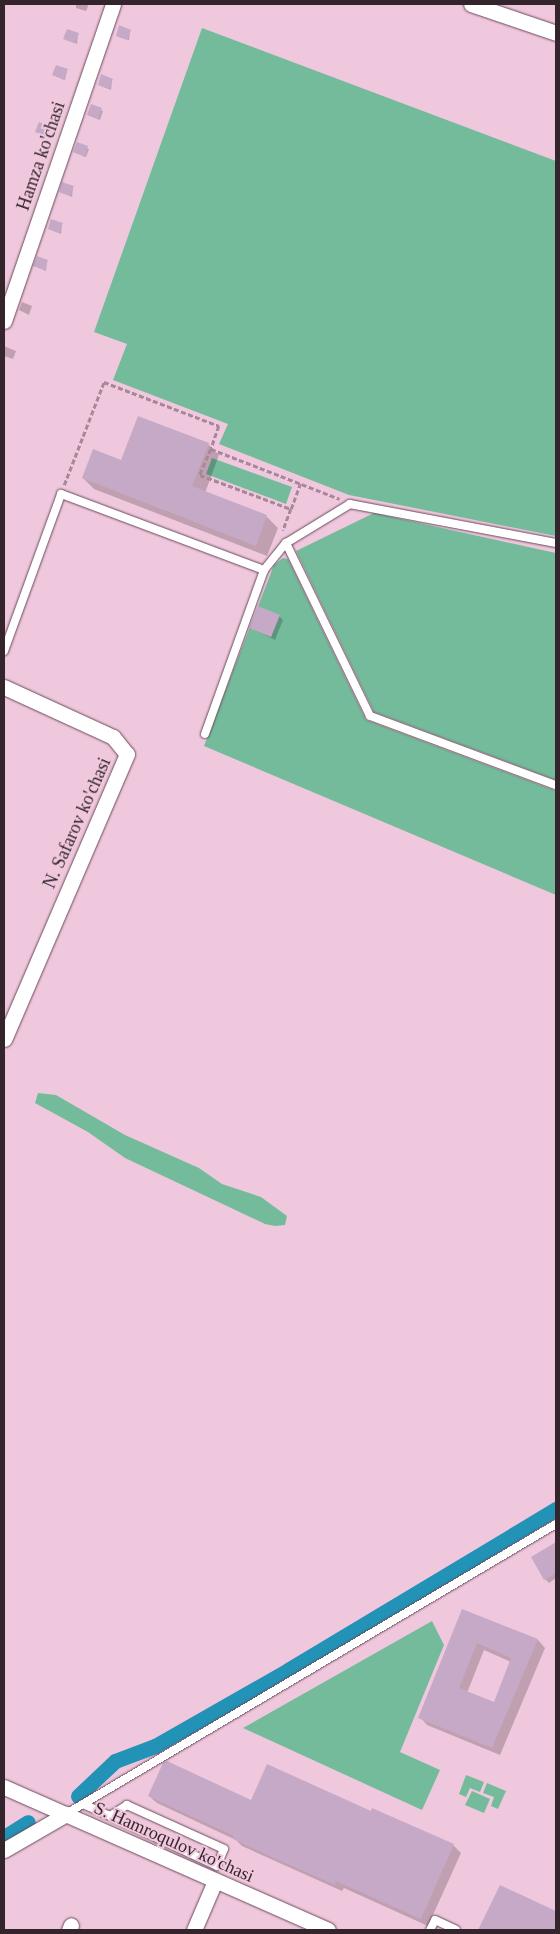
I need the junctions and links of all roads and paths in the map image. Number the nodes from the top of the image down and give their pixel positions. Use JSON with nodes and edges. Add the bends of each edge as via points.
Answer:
{"nodes":[{"id":1,"x":113,"y":4,"type":"edge"},
{"id":2,"x":471,"y":4,"type":"edge"},
{"id":3,"x":502,"y":8,"type":"edge"},
{"id":4,"x":556,"y":33,"type":"edge"},
{"id":5,"x":4,"y":321,"type":"edge"},
{"id":6,"x":211,"y":449,"type":"junction"},
{"id":7,"x":300,"y":484,"type":"junction"},
{"id":8,"x":61,"y":494,"type":"junction"},
{"id":9,"x":350,"y":504,"type":"junction"},
{"id":10,"x":291,"y":509,"type":"junction"},
{"id":11,"x":286,"y":543,"type":"junction"},
{"id":12,"x":556,"y":543,"type":"edge"},
{"id":13,"x":264,"y":570,"type":"junction"},
{"id":14,"x":4,"y":652,"type":"edge"},
{"id":15,"x":4,"y":687,"type":"edge"},
{"id":16,"x":205,"y":734,"type":"dead end"},
{"id":17,"x":556,"y":785,"type":"edge"},
{"id":18,"x":4,"y":1039,"type":"edge"},
{"id":19,"x":556,"y":1524,"type":"edge"},
{"id":20,"x":4,"y":1787,"type":"edge"},
{"id":21,"x":83,"y":1804,"type":"junction"},
{"id":22,"x":66,"y":1814,"type":"junction"},
{"id":23,"x":110,"y":1816,"type":"junction"},
{"id":24,"x":4,"y":1850,"type":"edge"},
{"id":25,"x":215,"y":1881,"type":"junction"},
{"id":26,"x":194,"y":1930,"type":"edge"},
{"id":27,"x":328,"y":1930,"type":"edge"},
{"id":28,"x":430,"y":1930,"type":"edge"},
{"id":29,"x":456,"y":1930,"type":"edge"}],
"edges":[{"from":1,"to":5,"type":"street","name":"Hamza ko'chasi"},
{"from":2,"to":3,"type":"street"},
{"from":3,"to":4,"type":"street"},
{"from":6,"to":7,"type":"path"},
{"from":6,"to":8,"type":"path","via":[[220,426],[104,382]]},
{"from":6,"to":10,"type":"path","via":[[200,475]]},
{"from":7,"to":9,"type":"path"},
{"from":7,"to":10,"type":"path"},
{"from":8,"to":13,"type":"lane"},
{"from":8,"to":14,"type":"lane"},
{"from":9,"to":11,"type":"lane"},
{"from":9,"to":12,"type":"lane"},
{"from":10,"to":11,"type":"path","via":[[281,538]]},
{"from":11,"to":13,"type":"lane"},
{"from":11,"to":17,"type":"lane","via":[[370,716]]},
{"from":13,"to":16,"type":"lane"},
{"from":15,"to":18,"type":"street","name":"N. Safarov ko'chasi","via":[[113,737],[127,754]]},
{"from":19,"to":21,"type":"lane"},
{"from":20,"to":22,"type":"street","name":"S. Hamroqulov ko'chasi"},
{"from":21,"to":22,"type":"lane"},
{"from":21,"to":23,"type":"lane"},
{"from":22,"to":24,"type":"street"},
{"from":22,"to":25,"type":"street","name":"S. Hamroqulov ko'chasi"},
{"from":23,"to":23,"type":"lane","via":[[217,1866],[224,1849],[127,1805]]},
{"from":25,"to":26,"type":"street"},
{"from":25,"to":27,"type":"street","name":"S. Hamroqulov ko'chasi"},
{"from":28,"to":29,"type":"lane","via":[[435,1920]]}]}
